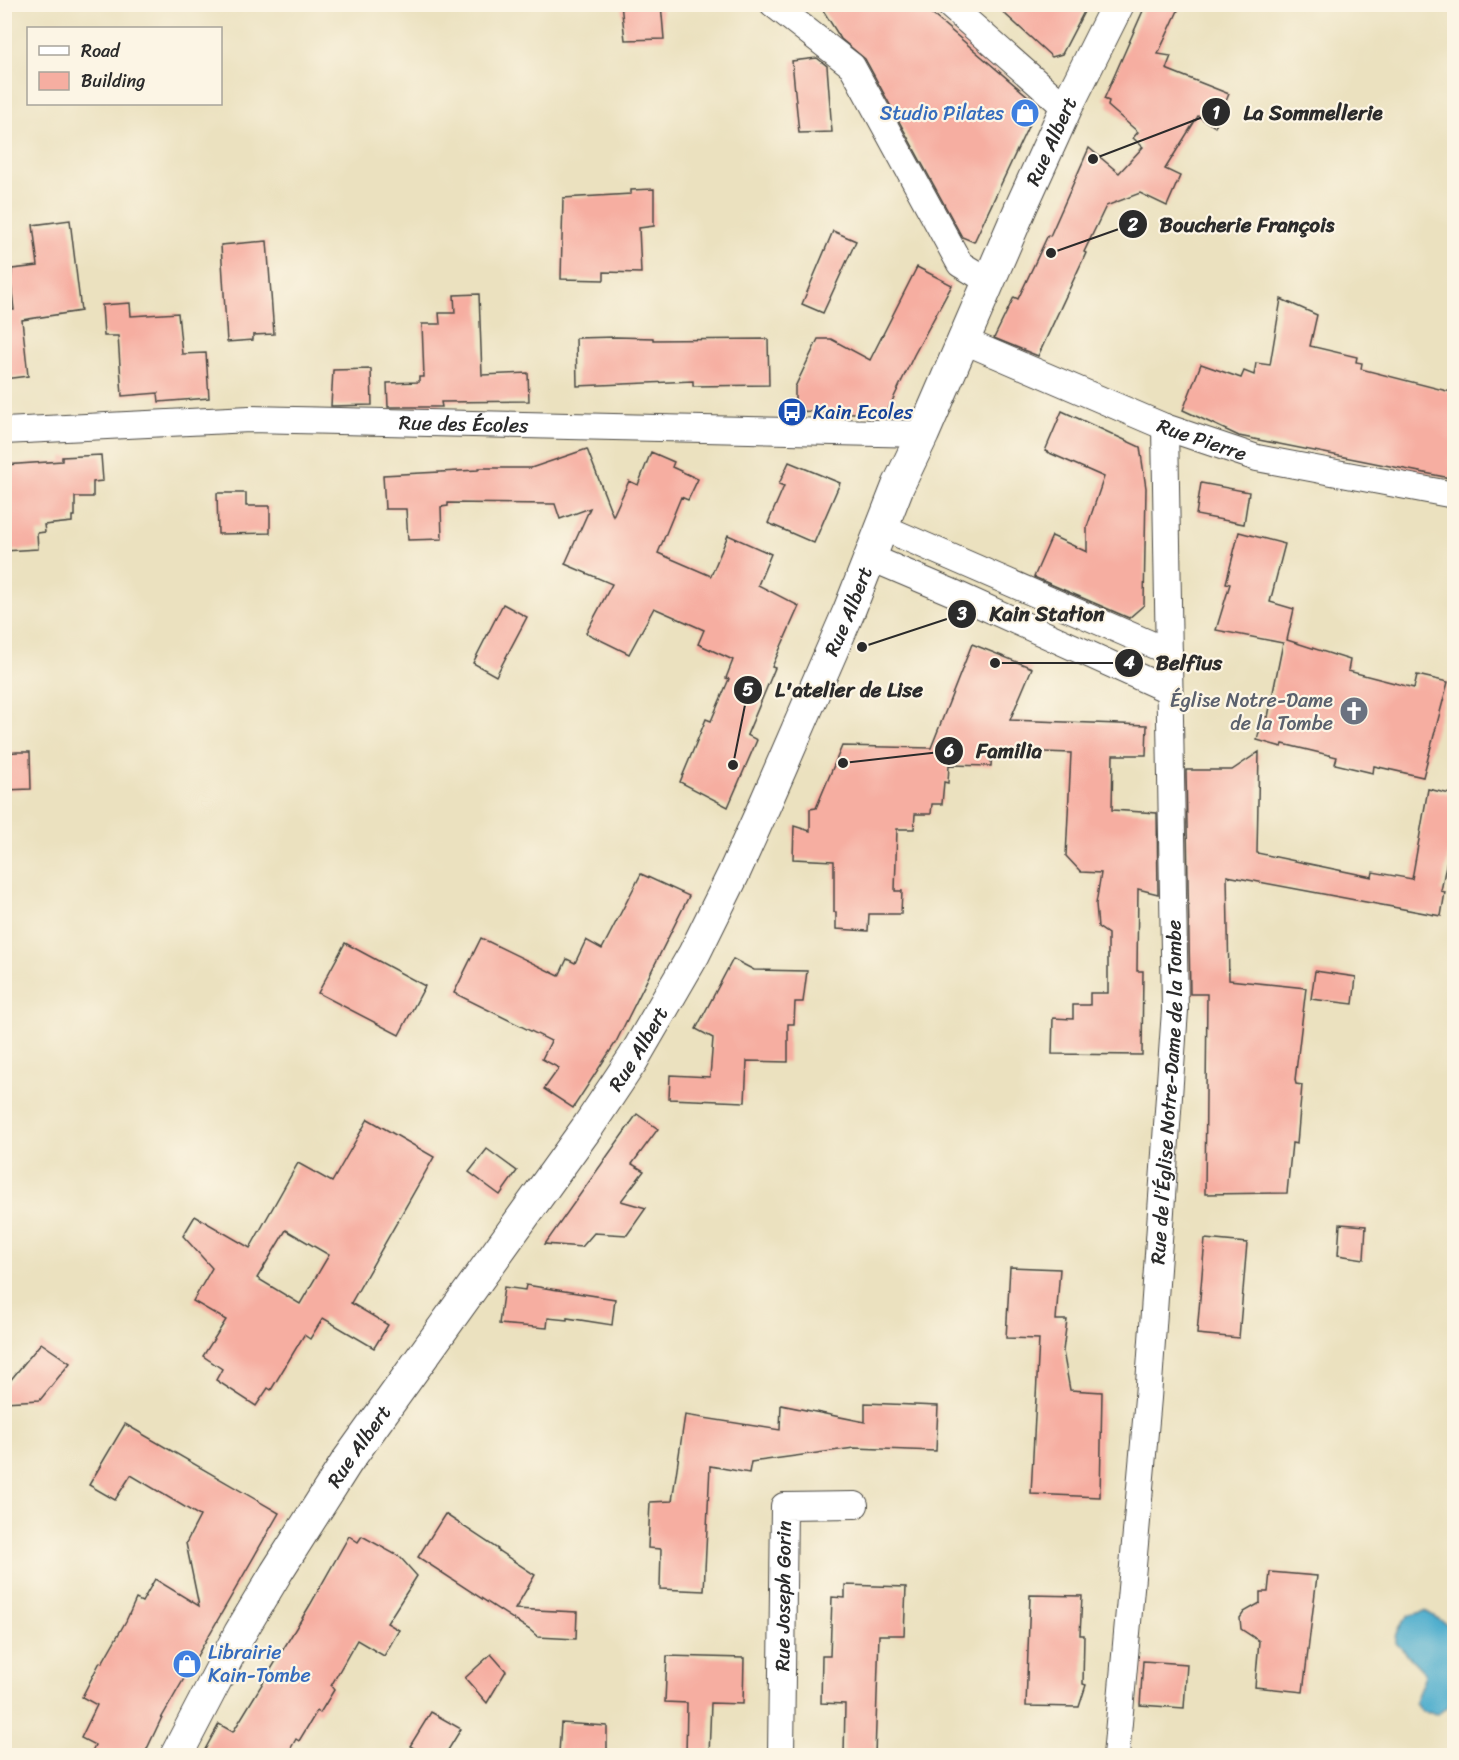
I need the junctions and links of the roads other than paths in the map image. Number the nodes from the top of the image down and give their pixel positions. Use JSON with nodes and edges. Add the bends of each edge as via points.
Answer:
{"nodes":[{"id":1,"x":773,"y":4,"type":"edge"},
{"id":2,"x":948,"y":4,"type":"edge"},
{"id":3,"x":1118,"y":4,"type":"edge"},
{"id":4,"x":1065,"y":108,"type":"junction"},
{"id":5,"x":988,"y":281,"type":"junction"},
{"id":6,"x":962,"y":340,"type":"junction"},
{"id":7,"x":1165,"y":427,"type":"junction"},
{"id":8,"x":4,"y":431,"type":"edge"},
{"id":9,"x":923,"y":434,"type":"junction"},
{"id":10,"x":1455,"y":495,"type":"edge"},
{"id":11,"x":882,"y":527,"type":"junction"},
{"id":12,"x":869,"y":557,"type":"junction"},
{"id":13,"x":968,"y":564,"type":"junction"},
{"id":14,"x":956,"y":594,"type":"junction"},
{"id":15,"x":1056,"y":602,"type":"junction"},
{"id":16,"x":1043,"y":633,"type":"junction"},
{"id":17,"x":1169,"y":652,"type":"junction"},
{"id":18,"x":1168,"y":690,"type":"junction"},
{"id":19,"x":855,"y":1505,"type":"dead end"},
{"id":20,"x":176,"y":1755,"type":"edge"},
{"id":21,"x":781,"y":1755,"type":"edge"},
{"id":22,"x":1116,"y":1755,"type":"edge"}],
"edges":[{"from":1,"to":5,"type":"street","via":[[852,66],[960,264]]},
{"from":2,"to":4,"type":"street"},
{"from":3,"to":4,"type":"street","name":"Rue Albert"},
{"from":4,"to":5,"type":"street","name":"Rue Albert"},
{"from":5,"to":6,"type":"street","name":"Rue Albert"},
{"from":6,"to":7,"type":"street","name":"Rue Pierre"},
{"from":6,"to":9,"type":"street","name":"Rue Albert"},
{"from":7,"to":10,"type":"street","name":"Rue Pierre","via":[[1257,458]]},
{"from":7,"to":17,"type":"street","name":"Rue de l’Église Notre-Dame de la Tombe"},
{"from":8,"to":9,"type":"street","name":"Rue des Écoles","via":[[250,419]]},
{"from":9,"to":11,"type":"street","name":"Rue Albert"},
{"from":11,"to":12,"type":"street","name":"Rue Albert"},
{"from":11,"to":13,"type":"street"},
{"from":12,"to":14,"type":"street"},
{"from":12,"to":20,"type":"street","name":"Rue Albert","via":[[733,875],[694,954],[590,1125],[346,1463],[240,1633]]},
{"from":13,"to":14,"type":"street"},
{"from":13,"to":15,"type":"street"},
{"from":14,"to":16,"type":"street"},
{"from":15,"to":16,"type":"street"},
{"from":15,"to":17,"type":"street"},
{"from":16,"to":18,"type":"street"},
{"from":17,"to":18,"type":"street","name":"Rue de l’Église Notre-Dame de la Tombe"},
{"from":18,"to":22,"type":"street","name":"Rue de l’Église Notre-Dame de la Tombe","via":[[1175,1010],[1148,1398]]},
{"from":19,"to":21,"type":"street","name":"Rue Joseph Gorin","via":[[784,1506]]}]}
